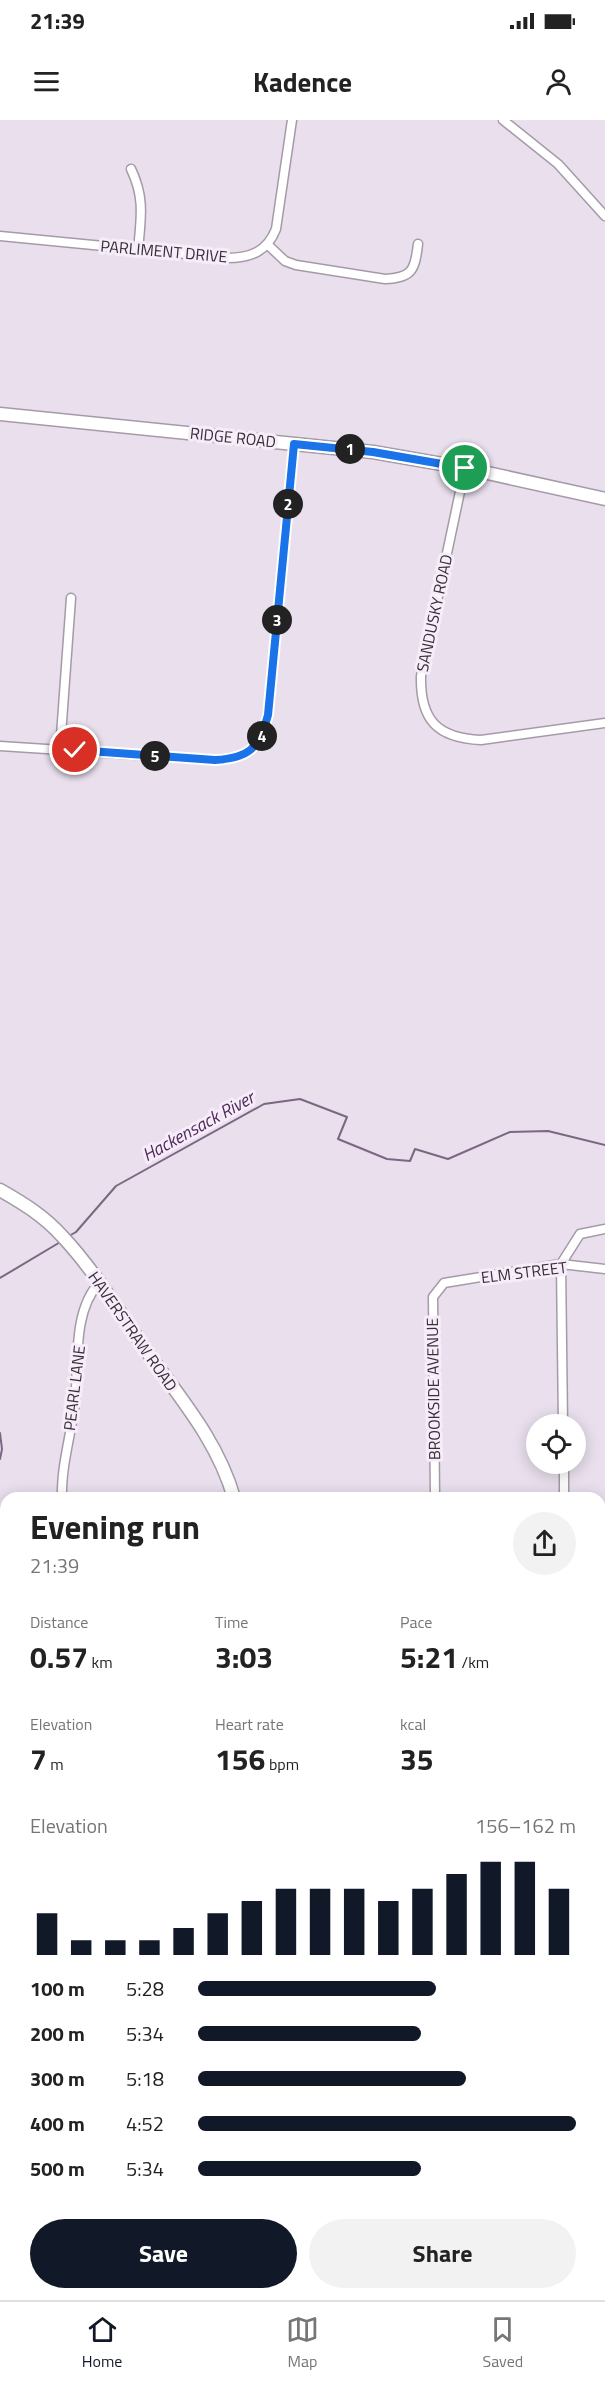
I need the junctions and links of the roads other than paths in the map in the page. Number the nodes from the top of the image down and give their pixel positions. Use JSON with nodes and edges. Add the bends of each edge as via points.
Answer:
{"nodes":[{"id":1,"x":292,"y":120,"type":"edge"},
{"id":2,"x":503,"y":120,"type":"edge"},
{"id":3,"x":131,"y":169,"type":"dead end"},
{"id":4,"x":605,"y":216,"type":"edge"},
{"id":5,"x":0,"y":236,"type":"edge"},
{"id":6,"x":418,"y":244,"type":"dead end"},
{"id":7,"x":268,"y":245,"type":"junction"},
{"id":8,"x":138,"y":250,"type":"junction"},
{"id":9,"x":0,"y":414,"type":"edge"},
{"id":10,"x":294,"y":444,"type":"junction"},
{"id":11,"x":465,"y":468,"type":"junction"},
{"id":12,"x":605,"y":499,"type":"edge"},
{"id":13,"x":70,"y":598,"type":"dead end"},
{"id":14,"x":605,"y":723,"type":"edge"},
{"id":15,"x":0,"y":746,"type":"edge"},
{"id":16,"x":60,"y":749,"type":"junction"},
{"id":17,"x":0,"y":1190,"type":"edge"},
{"id":18,"x":605,"y":1229,"type":"edge"},
{"id":19,"x":561,"y":1264,"type":"junction"},
{"id":20,"x":605,"y":1269,"type":"edge"},
{"id":21,"x":99,"y":1283,"type":"junction"},
{"id":22,"x":444,"y":1283,"type":"joint"},
{"id":23,"x":563,"y":1414,"type":"edge"},
{"id":24,"x":564,"y":1474,"type":"edge"},
{"id":25,"x":62,"y":1492,"type":"edge"},
{"id":26,"x":232,"y":1492,"type":"edge"},
{"id":27,"x":435,"y":1492,"type":"edge"},
{"id":28,"x":564,"y":1492,"type":"edge"}],
"edges":[{"from":1,"to":7,"type":"street","via":[[276,229]]},
{"from":2,"to":4,"type":"street","via":[[558,164]]},
{"from":3,"to":8,"type":"street","via":[[142,204]]},
{"from":5,"to":8,"type":"street","name":"PARLIMENT DRIVE"},
{"from":6,"to":7,"type":"street","via":[[412,270],[398,279],[296,265],[285,261]]},
{"from":7,"to":8,"type":"street","name":"PARLIMENT DRIVE","via":[[242,258]]},
{"from":9,"to":10,"type":"street","name":"RIDGE ROAD"},
{"from":10,"to":11,"type":"street","name":"RIDGE ROAD","via":[[373,452]]},
{"from":10,"to":16,"type":"street","via":[[268,715],[263,734],[252,751],[234,759],[215,760]]},
{"from":11,"to":12,"type":"street","name":"RIDGE ROAD"},
{"from":11,"to":14,"type":"street","name":"SANDUSKY ROAD","via":[[421,676],[423,707],[442,732],[463,739],[481,740]]},
{"from":13,"to":16,"type":"street"},
{"from":15,"to":16,"type":"street"},
{"from":17,"to":21,"type":"street","name":"HAVERSTRAW ROAD","via":[[44,1218]]},
{"from":18,"to":19,"type":"street","via":[[580,1234]]},
{"from":19,"to":20,"type":"street","name":"ELM STREET"},
{"from":19,"to":22,"type":"street","name":"ELM STREET"},
{"from":19,"to":23,"type":"street"},
{"from":21,"to":25,"type":"street","name":"PEARL LANE","via":[[91,1291],[80,1332]]},
{"from":21,"to":26,"type":"street","name":"HAVERSTRAW ROAD","via":[[203,1430]]},
{"from":22,"to":27,"type":"street","name":"BROOKSIDE AVENUE","via":[[433,1297],[431,1309]]},
{"from":24,"to":28,"type":"street"}]}
